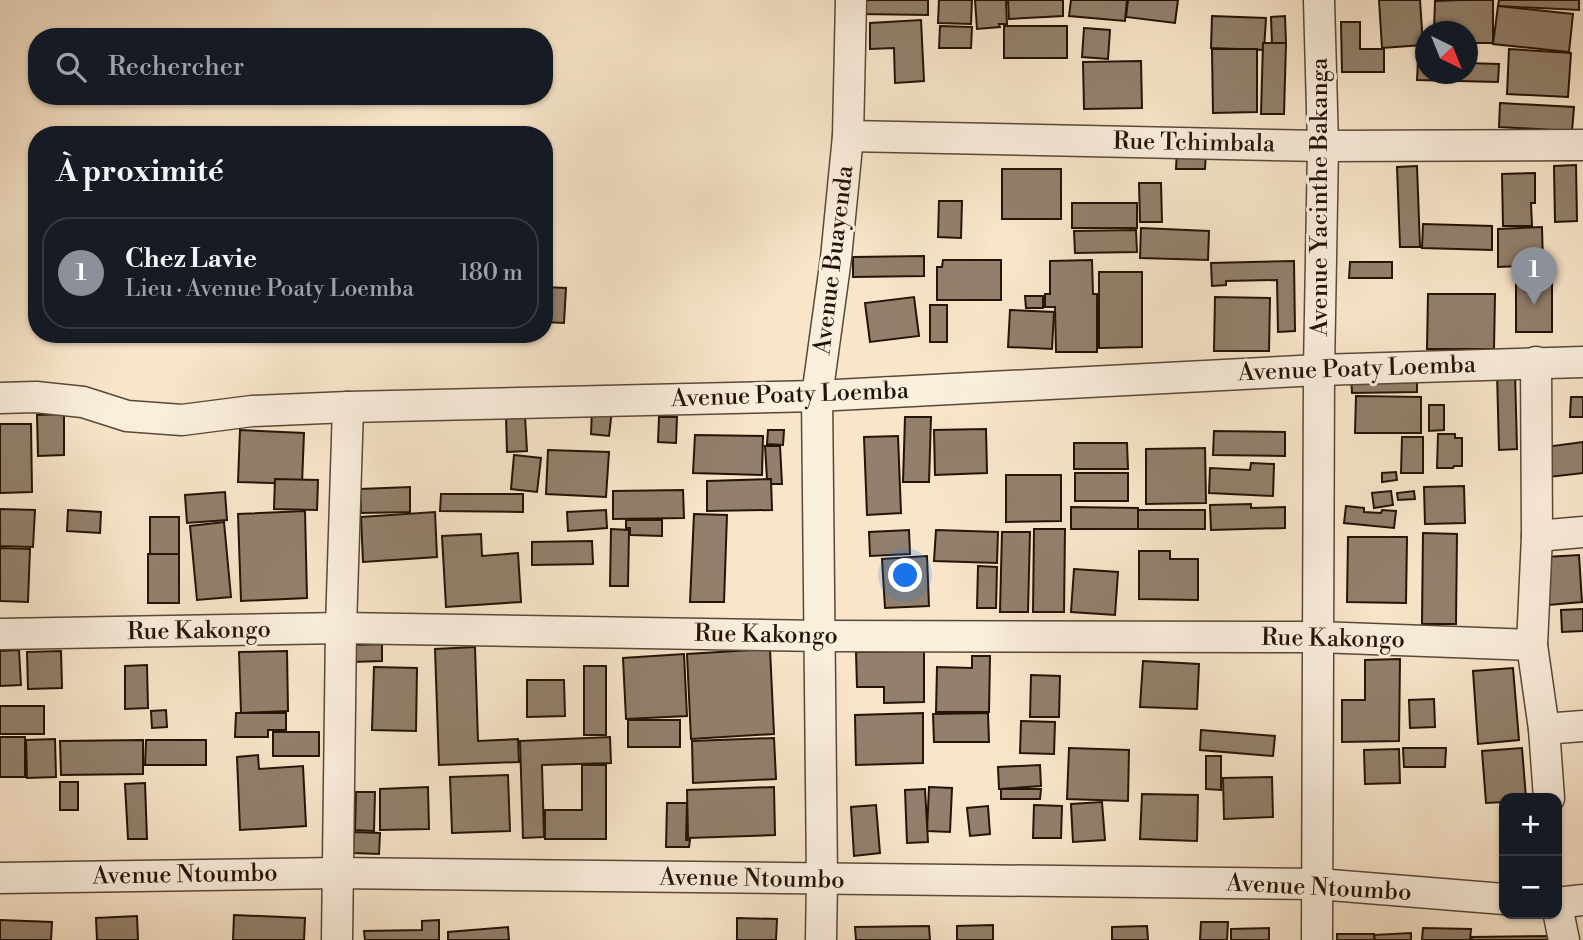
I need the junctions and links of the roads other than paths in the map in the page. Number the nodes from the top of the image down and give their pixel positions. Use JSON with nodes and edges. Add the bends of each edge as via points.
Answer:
{"nodes":[{"id":1,"x":851,"y":0,"type":"edge"},
{"id":2,"x":1319,"y":0,"type":"edge"},
{"id":3,"x":848,"y":136,"type":"junction"},
{"id":4,"x":1583,"y":145,"type":"edge"},
{"id":5,"x":1323,"y":146,"type":"junction"},
{"id":6,"x":1536,"y":362,"type":"junction"},
{"id":7,"x":1583,"y":362,"type":"edge"},
{"id":8,"x":1319,"y":370,"type":"junction"},
{"id":9,"x":817,"y":396,"type":"junction"},
{"id":10,"x":0,"y":398,"type":"edge"},
{"id":11,"x":348,"y":407,"type":"junction"},
{"id":12,"x":1583,"y":532,"type":"edge"},
{"id":13,"x":1536,"y":536,"type":"junction"},
{"id":14,"x":341,"y":628,"type":"junction"},
{"id":15,"x":0,"y":634,"type":"edge"},
{"id":16,"x":820,"y":636,"type":"junction"},
{"id":17,"x":1318,"y":637,"type":"junction"},
{"id":18,"x":1532,"y":645,"type":"junction"},
{"id":19,"x":1583,"y":726,"type":"edge"},
{"id":20,"x":1544,"y":729,"type":"junction"},
{"id":21,"x":1549,"y":793,"type":"edge"},
{"id":22,"x":337,"y":873,"type":"junction"},
{"id":23,"x":0,"y":878,"type":"edge"},
{"id":24,"x":822,"y":880,"type":"junction"},
{"id":25,"x":1318,"y":884,"type":"junction"},
{"id":26,"x":1499,"y":899,"type":"edge"},
{"id":27,"x":1583,"y":900,"type":"edge"},
{"id":28,"x":1562,"y":903,"type":"edge"},
{"id":29,"x":1560,"y":919,"type":"edge"},
{"id":30,"x":337,"y":940,"type":"edge"},
{"id":31,"x":821,"y":940,"type":"edge"},
{"id":32,"x":1317,"y":940,"type":"edge"},
{"id":33,"x":1564,"y":940,"type":"edge"}],
"edges":[{"from":1,"to":3,"type":"street","name":"Avenue Buayenda"},
{"from":2,"to":5,"type":"street","name":"Avenue Yacinthe Bakanga"},
{"from":3,"to":5,"type":"street","name":"Rue Tchimbala"},
{"from":3,"to":9,"type":"street","name":"Avenue Buayenda"},
{"from":4,"to":5,"type":"street","name":"Rue Tchimbala"},
{"from":5,"to":8,"type":"street","name":"Avenue Yacinthe Bakanga"},
{"from":6,"to":7,"type":"street","name":"Avenue Poaty Loemba"},
{"from":6,"to":8,"type":"street","name":"Avenue Poaty Loemba"},
{"from":6,"to":13,"type":"street"},
{"from":8,"to":9,"type":"street","name":"Avenue Poaty Loemba"},
{"from":8,"to":17,"type":"street","name":"Avenue Yacinthe Bakanga"},
{"from":9,"to":11,"type":"street","name":"Avenue Poaty Loemba"},
{"from":9,"to":16,"type":"street","name":"Avenue Buayenda"},
{"from":10,"to":11,"type":"street","name":"Avenue Poaty Loemba","via":[[83,402],[127,416],[182,420],[252,411]]},
{"from":11,"to":14,"type":"street"},
{"from":12,"to":13,"type":"street"},
{"from":13,"to":18,"type":"street"},
{"from":14,"to":15,"type":"street","name":"Rue Kakongo"},
{"from":14,"to":16,"type":"street","name":"Rue Kakongo"},
{"from":14,"to":22,"type":"street"},
{"from":16,"to":17,"type":"street","name":"Rue Kakongo"},
{"from":16,"to":24,"type":"street","name":"Avenue Buayenda"},
{"from":17,"to":18,"type":"street","name":"Rue Kakongo"},
{"from":17,"to":25,"type":"street","name":"Avenue Yacinthe Bakanga"},
{"from":18,"to":20,"type":"street"},
{"from":19,"to":20,"type":"street"},
{"from":20,"to":21,"type":"street"},
{"from":22,"to":23,"type":"street","name":"Avenue Ntoumbo"},
{"from":22,"to":24,"type":"street","name":"Avenue Ntoumbo"},
{"from":22,"to":30,"type":"street"},
{"from":24,"to":25,"type":"street","name":"Avenue Ntoumbo"},
{"from":24,"to":31,"type":"street","name":"Avenue Buayenda"},
{"from":25,"to":26,"type":"street","name":"Avenue Ntoumbo"},
{"from":25,"to":32,"type":"street","name":"Avenue Yacinthe Bakanga"},
{"from":27,"to":28,"type":"street"},
{"from":29,"to":33,"type":"street"}]}
